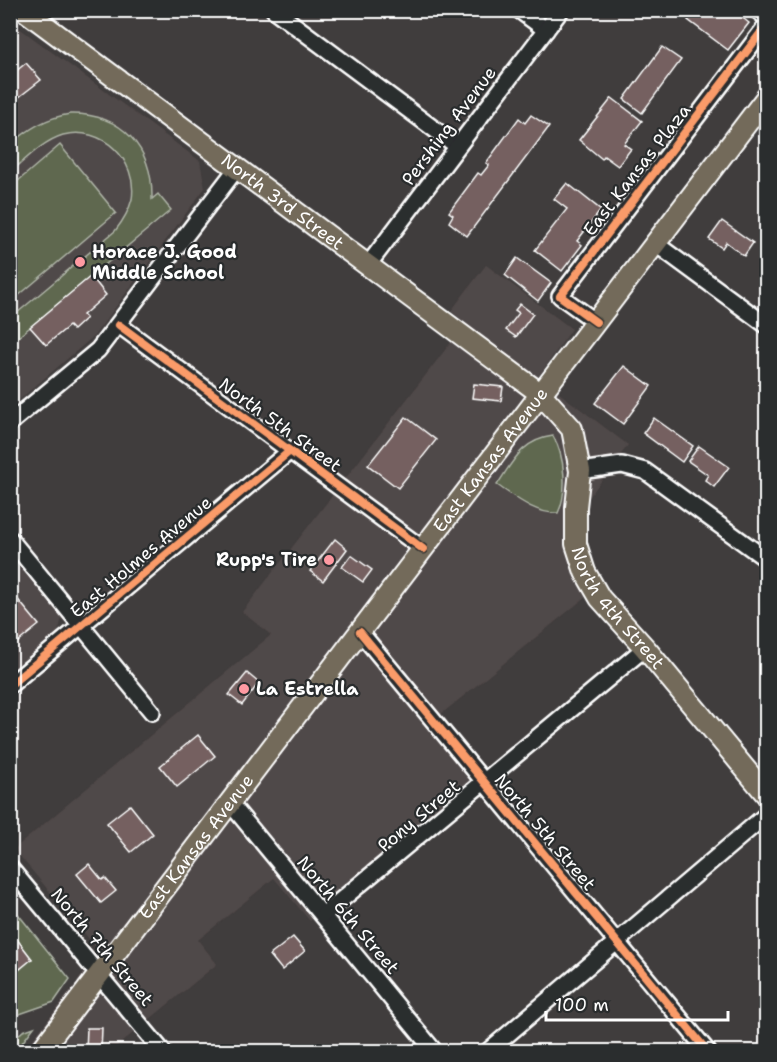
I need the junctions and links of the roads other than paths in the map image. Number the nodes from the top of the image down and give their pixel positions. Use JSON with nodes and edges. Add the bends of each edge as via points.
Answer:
{"nodes":[{"id":1,"x":274,"y":10,"type":"edge"},
{"id":2,"x":519,"y":10,"type":"edge"},
{"id":3,"x":561,"y":10,"type":"edge"},
{"id":4,"x":757,"y":10,"type":"edge"},
{"id":5,"x":25,"y":11,"type":"edge"},
{"id":6,"x":766,"y":17,"type":"edge"},
{"id":7,"x":766,"y":26,"type":"edge"},
{"id":8,"x":546,"y":30,"type":"junction"},
{"id":9,"x":766,"y":99,"type":"edge"},
{"id":10,"x":457,"y":146,"type":"junction"},
{"id":11,"x":237,"y":168,"type":"junction"},
{"id":12,"x":656,"y":244,"type":"junction"},
{"id":13,"x":368,"y":265,"type":"junction"},
{"id":14,"x":596,"y":322,"type":"junction"},
{"id":15,"x":766,"y":325,"type":"edge"},
{"id":16,"x":119,"y":326,"type":"junction"},
{"id":17,"x":541,"y":394,"type":"junction"},
{"id":18,"x":10,"y":423,"type":"edge"},
{"id":19,"x":290,"y":451,"type":"junction"},
{"id":20,"x":580,"y":471,"type":"junction"},
{"id":21,"x":10,"y":539,"type":"edge"},
{"id":22,"x":423,"y":549,"type":"junction"},
{"id":23,"x":766,"y":559,"type":"edge"},
{"id":24,"x":81,"y":626,"type":"junction"},
{"id":25,"x":360,"y":632,"type":"junction"},
{"id":26,"x":645,"y":648,"type":"junction"},
{"id":27,"x":10,"y":685,"type":"edge"},
{"id":28,"x":152,"y":712,"type":"dead end"},
{"id":29,"x":483,"y":782,"type":"junction"},
{"id":30,"x":766,"y":794,"type":"edge"},
{"id":31,"x":230,"y":802,"type":"junction"},
{"id":32,"x":766,"y":815,"type":"edge"},
{"id":33,"x":10,"y":868,"type":"edge"},
{"id":34,"x":323,"y":915,"type":"junction"},
{"id":35,"x":617,"y":942,"type":"junction"},
{"id":36,"x":99,"y":973,"type":"junction"},
{"id":37,"x":40,"y":1052,"type":"edge"},
{"id":38,"x":163,"y":1052,"type":"edge"},
{"id":39,"x":435,"y":1052,"type":"edge"},
{"id":40,"x":487,"y":1052,"type":"edge"},
{"id":41,"x":708,"y":1052,"type":"edge"}],
"edges":[{"from":1,"to":10,"type":"street"},
{"from":2,"to":8,"type":"street"},
{"from":3,"to":8,"type":"street","name":"Pershing Avenue"},
{"from":4,"to":6,"type":"street"},
{"from":5,"to":11,"type":"main road","name":"North 3rd Street"},
{"from":7,"to":14,"type":"street","name":"East Kansas Plaza","via":[[560,296]]},
{"from":8,"to":10,"type":"street","name":"Pershing Avenue"},
{"from":9,"to":12,"type":"main road","name":"East Kansas Avenue"},
{"from":10,"to":13,"type":"street","name":"Pershing Avenue"},
{"from":11,"to":13,"type":"main road","name":"North 3rd Street"},
{"from":11,"to":16,"type":"street"},
{"from":12,"to":14,"type":"main road","name":"East Kansas Avenue"},
{"from":12,"to":15,"type":"street"},
{"from":13,"to":17,"type":"main road","name":"North 3rd Street"},
{"from":14,"to":17,"type":"main road","name":"East Kansas Avenue"},
{"from":16,"to":18,"type":"street","via":[[98,351]]},
{"from":16,"to":19,"type":"street","name":"North 5th Street"},
{"from":17,"to":20,"type":"main road","name":"North 4th Street","via":[[572,429]]},
{"from":17,"to":22,"type":"main road","name":"East Kansas Avenue"},
{"from":19,"to":22,"type":"street","name":"North 5th Street"},
{"from":19,"to":24,"type":"street","name":"East Holmes Avenue"},
{"from":20,"to":23,"type":"street","via":[[622,465],[645,471]]},
{"from":20,"to":26,"type":"main road","name":"North 4th Street","via":[[576,544],[585,572],[600,598]]},
{"from":21,"to":24,"type":"street"},
{"from":22,"to":25,"type":"main road","name":"East Kansas Avenue"},
{"from":24,"to":27,"type":"street","name":"East Holmes Avenue"},
{"from":24,"to":28,"type":"street"},
{"from":25,"to":29,"type":"street","name":"North 5th Street"},
{"from":25,"to":31,"type":"main road","name":"East Kansas Avenue"},
{"from":26,"to":29,"type":"street","name":"Pony Street"},
{"from":26,"to":30,"type":"main road","name":"North 4th Street"},
{"from":29,"to":34,"type":"street","name":"Pony Street"},
{"from":29,"to":35,"type":"street","name":"North 5th Street"},
{"from":31,"to":34,"type":"street","name":"North 6th Street"},
{"from":31,"to":36,"type":"main road","name":"East Kansas Avenue"},
{"from":32,"to":35,"type":"street"},
{"from":33,"to":36,"type":"street","name":"North 7th Street"},
{"from":34,"to":39,"type":"street","name":"North 6th Street"},
{"from":35,"to":40,"type":"street"},
{"from":35,"to":41,"type":"street","name":"North 5th Street"},
{"from":36,"to":37,"type":"main road","name":"East Kansas Avenue"},
{"from":36,"to":38,"type":"street","name":"North 7th Street"}]}
